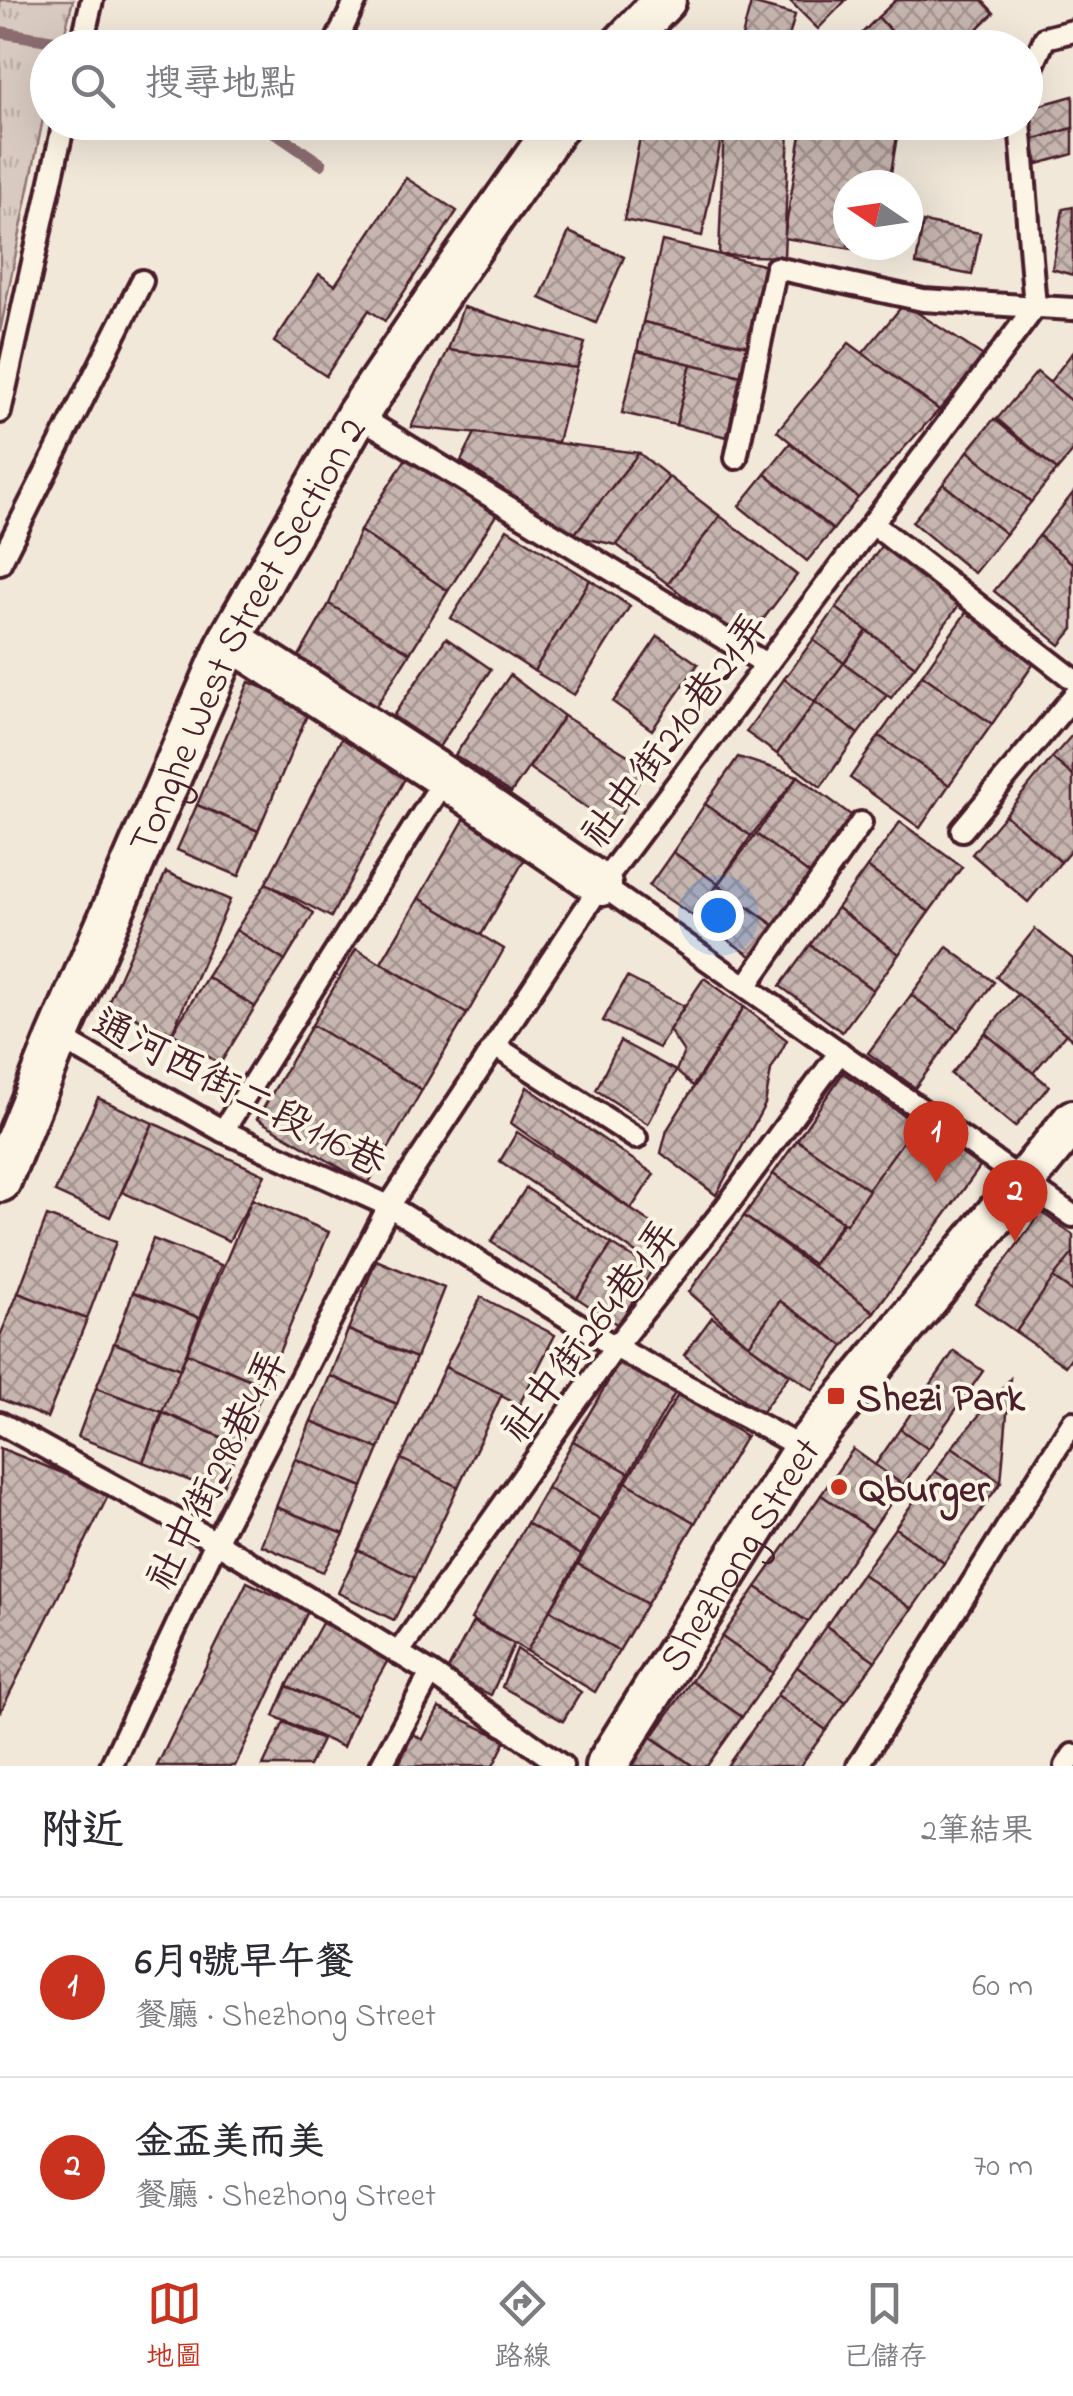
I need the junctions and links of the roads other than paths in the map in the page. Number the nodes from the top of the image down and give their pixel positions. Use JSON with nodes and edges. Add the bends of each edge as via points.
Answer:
{"nodes":[{"id":1,"x":92,"y":0,"type":"edge"},
{"id":2,"x":356,"y":0,"type":"edge"},
{"id":3,"x":665,"y":0,"type":"edge"},
{"id":4,"x":85,"y":30,"type":"edge"},
{"id":5,"x":342,"y":30,"type":"edge"},
{"id":6,"x":636,"y":30,"type":"edge"},
{"id":7,"x":1073,"y":31,"type":"edge"},
{"id":8,"x":1043,"y":42,"type":"edge"},
{"id":9,"x":60,"y":140,"type":"edge"},
{"id":10,"x":547,"y":140,"type":"edge"},
{"id":11,"x":1017,"y":140,"type":"edge"},
{"id":12,"x":142,"y":281,"type":"dead end"},
{"id":13,"x":1034,"y":307,"type":"junction"},
{"id":14,"x":1073,"y":309,"type":"edge"},
{"id":15,"x":0,"y":412,"type":"edge"},
{"id":16,"x":356,"y":415,"type":"junction"},
{"id":17,"x":736,"y":458,"type":"dead end"},
{"id":18,"x":874,"y":524,"type":"junction"},
{"id":19,"x":0,"y":563,"type":"edge"},
{"id":20,"x":230,"y":639,"type":"junction"},
{"id":21,"x":766,"y":664,"type":"junction"},
{"id":22,"x":1073,"y":679,"type":"edge"},
{"id":23,"x":1073,"y":697,"type":"edge"},
{"id":24,"x":445,"y":778,"type":"junction"},
{"id":25,"x":861,"y":823,"type":"dead end"},
{"id":26,"x":962,"y":830,"type":"dead end"},
{"id":27,"x":601,"y":886,"type":"junction"},
{"id":28,"x":746,"y":986,"type":"junction"},
{"id":29,"x":58,"y":1037,"type":"junction"},
{"id":30,"x":495,"y":1046,"type":"junction"},
{"id":31,"x":840,"y":1052,"type":"junction"},
{"id":32,"x":1073,"y":1121,"type":"edge"},
{"id":33,"x":222,"y":1131,"type":"junction"},
{"id":34,"x":636,"y":1138,"type":"dead end"},
{"id":35,"x":0,"y":1181,"type":"edge"},
{"id":36,"x":1024,"y":1182,"type":"junction"},
{"id":37,"x":390,"y":1206,"type":"junction"},
{"id":38,"x":1073,"y":1216,"type":"edge"},
{"id":39,"x":614,"y":1346,"type":"junction"},
{"id":40,"x":1073,"y":1422,"type":"edge"},
{"id":41,"x":0,"y":1423,"type":"edge"},
{"id":42,"x":804,"y":1448,"type":"junction"},
{"id":43,"x":216,"y":1542,"type":"junction"},
{"id":44,"x":398,"y":1653,"type":"junction"},
{"id":45,"x":431,"y":1673,"type":"junction"},
{"id":46,"x":1073,"y":1755,"type":"edge"},
{"id":47,"x":111,"y":1766,"type":"edge"},
{"id":48,"x":382,"y":1766,"type":"edge"},
{"id":49,"x":562,"y":1766,"type":"edge"},
{"id":50,"x":606,"y":1766,"type":"edge"},
{"id":51,"x":858,"y":1766,"type":"edge"},
{"id":52,"x":1066,"y":1766,"type":"edge"}],
"edges":[{"from":1,"to":4,"type":"lane"},
{"from":2,"to":5,"type":"lane"},
{"from":3,"to":6,"type":"street"},
{"from":7,"to":8,"type":"lane"},
{"from":9,"to":15,"type":"lane"},
{"from":10,"to":16,"type":"street","name":"Tonghe West Street Section 2"},
{"from":11,"to":13,"type":"lane"},
{"from":12,"to":19,"type":"lane"},
{"from":13,"to":14,"type":"lane"},
{"from":13,"to":17,"type":"lane","via":[[923,300],[776,268]]},
{"from":13,"to":18,"type":"lane","name":"社中街210巷21弄"},
{"from":16,"to":20,"type":"street","name":"Tonghe West Street Section 2"},
{"from":16,"to":21,"type":"lane"},
{"from":18,"to":21,"type":"lane","name":"社中街210巷21弄"},
{"from":18,"to":22,"type":"lane"},
{"from":20,"to":24,"type":"street"},
{"from":20,"to":29,"type":"street","name":"Tonghe West Street Section 2"},
{"from":21,"to":27,"type":"lane","name":"社中街210巷21弄"},
{"from":23,"to":26,"type":"lane"},
{"from":24,"to":27,"type":"street"},
{"from":24,"to":33,"type":"lane"},
{"from":25,"to":28,"type":"lane"},
{"from":27,"to":28,"type":"lane"},
{"from":27,"to":30,"type":"lane","name":"社中街210巷21弄"},
{"from":28,"to":31,"type":"lane"},
{"from":29,"to":33,"type":"lane","name":"通河西街二段116巷"},
{"from":29,"to":35,"type":"street","name":"Tonghe West Street Section 2"},
{"from":30,"to":34,"type":"lane"},
{"from":30,"to":37,"type":"lane","name":"社中街210巷21弄"},
{"from":31,"to":36,"type":"lane"},
{"from":31,"to":39,"type":"lane","name":"社中街264巷1弄"},
{"from":32,"to":36,"type":"street","name":"Shezhong Street"},
{"from":33,"to":37,"type":"lane","name":"通河西街二段116巷"},
{"from":36,"to":38,"type":"lane"},
{"from":36,"to":42,"type":"street","name":"Shezhong Street"},
{"from":37,"to":39,"type":"lane","name":"通河西街二段116巷"},
{"from":37,"to":43,"type":"lane","name":"社中街298巷4弄"},
{"from":39,"to":42,"type":"lane","name":"通河西街二段116巷"},
{"from":39,"to":44,"type":"lane","name":"社中街264巷1弄"},
{"from":40,"to":51,"type":"lane"},
{"from":41,"to":43,"type":"lane"},
{"from":42,"to":50,"type":"street","name":"Shezhong Street"},
{"from":43,"to":44,"type":"lane"},
{"from":43,"to":47,"type":"lane","name":"社中街298巷4弄"},
{"from":44,"to":45,"type":"lane"},
{"from":45,"to":48,"type":"lane"},
{"from":45,"to":49,"type":"lane"},
{"from":46,"to":52,"type":"lane"}]}
